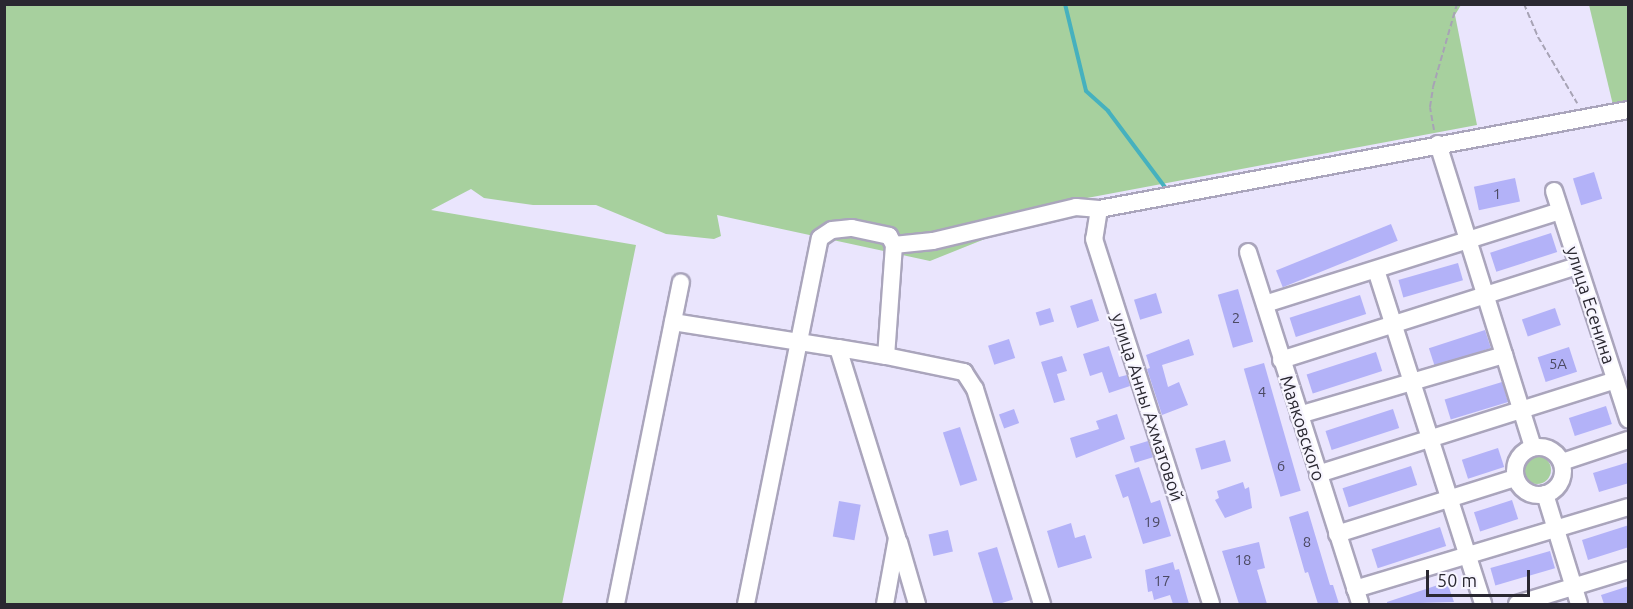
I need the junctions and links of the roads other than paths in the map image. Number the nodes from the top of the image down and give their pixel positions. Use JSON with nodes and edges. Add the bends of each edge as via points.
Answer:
{"nodes":[{"id":1,"x":1629,"y":110,"type":"edge"},
{"id":2,"x":1438,"y":144,"type":"junction"},
{"id":3,"x":1554,"y":191,"type":"dead end"},
{"id":4,"x":1099,"y":209,"type":"junction"},
{"id":5,"x":1560,"y":211,"type":"junction"},
{"id":6,"x":1468,"y":239,"type":"junction"},
{"id":7,"x":894,"y":245,"type":"junction"},
{"id":8,"x":1248,"y":252,"type":"dead end"},
{"id":9,"x":1577,"y":266,"type":"junction"},
{"id":10,"x":1376,"y":270,"type":"junction"},
{"id":11,"x":681,"y":282,"type":"dead end"},
{"id":12,"x":1485,"y":295,"type":"junction"},
{"id":13,"x":1265,"y":304,"type":"junction"},
{"id":14,"x":673,"y":322,"type":"junction"},
{"id":15,"x":1393,"y":325,"type":"junction"},
{"id":16,"x":797,"y":342,"type":"junction"},
{"id":17,"x":838,"y":348,"type":"junction"},
{"id":18,"x":1504,"y":355,"type":"junction"},
{"id":19,"x":886,"y":356,"type":"junction"},
{"id":20,"x":1281,"y":360,"type":"junction"},
{"id":21,"x":1616,"y":380,"type":"junction"},
{"id":22,"x":1411,"y":383,"type":"junction"},
{"id":23,"x":1521,"y":411,"type":"junction"},
{"id":24,"x":1299,"y":415,"type":"junction"},
{"id":25,"x":1629,"y":419,"type":"edge"},
{"id":26,"x":1430,"y":439,"type":"junction"},
{"id":27,"x":1629,"y":440,"type":"edge"},
{"id":28,"x":1533,"y":447,"type":"junction"},
{"id":29,"x":1562,"y":462,"type":"junction"},
{"id":30,"x":1318,"y":474,"type":"junction"},
{"id":31,"x":1515,"y":478,"type":"junction"},
{"id":32,"x":1545,"y":494,"type":"junction"},
{"id":33,"x":1449,"y":499,"type":"junction"},
{"id":34,"x":1629,"y":507,"type":"edge"},
{"id":35,"x":1556,"y":529,"type":"junction"},
{"id":36,"x":1337,"y":534,"type":"junction"},
{"id":37,"x":897,"y":538,"type":"junction"},
{"id":38,"x":1468,"y":557,"type":"junction"},
{"id":39,"x":1629,"y":570,"type":"edge"},
{"id":40,"x":1573,"y":585,"type":"junction"},
{"id":41,"x":1357,"y":597,"type":"edge"},
{"id":42,"x":616,"y":604,"type":"edge"},
{"id":43,"x":746,"y":604,"type":"edge"},
{"id":44,"x":885,"y":604,"type":"edge"},
{"id":45,"x":917,"y":604,"type":"edge"},
{"id":46,"x":1042,"y":604,"type":"edge"},
{"id":47,"x":1211,"y":604,"type":"edge"},
{"id":48,"x":1483,"y":604,"type":"edge"},
{"id":49,"x":1516,"y":604,"type":"edge"},
{"id":50,"x":1579,"y":604,"type":"edge"}],
"edges":[{"from":1,"to":2,"type":"street"},
{"from":2,"to":4,"type":"street"},
{"from":2,"to":6,"type":"street"},
{"from":3,"to":5,"type":"street","name":"улица Есенина"},
{"from":4,"to":7,"type":"street","via":[[1076,207],[933,241]]},
{"from":4,"to":47,"type":"street","name":"улица Анны Ахматовой","via":[[1094,239]]},
{"from":5,"to":6,"type":"street"},
{"from":5,"to":9,"type":"street","name":"улица Есенина"},
{"from":6,"to":10,"type":"street"},
{"from":6,"to":12,"type":"street"},
{"from":7,"to":16,"type":"street","via":[[889,236],[852,228],[832,230],[820,238]]},
{"from":7,"to":19,"type":"street"},
{"from":8,"to":13,"type":"street","name":"Маяковского"},
{"from":9,"to":12,"type":"street"},
{"from":9,"to":21,"type":"street","name":"улица Есенина"},
{"from":10,"to":13,"type":"street"},
{"from":10,"to":15,"type":"street"},
{"from":11,"to":14,"type":"street"},
{"from":12,"to":15,"type":"street"},
{"from":12,"to":18,"type":"street"},
{"from":13,"to":20,"type":"street","name":"Маяковского"},
{"from":14,"to":16,"type":"street"},
{"from":14,"to":42,"type":"street"},
{"from":15,"to":20,"type":"street"},
{"from":15,"to":22,"type":"street"},
{"from":16,"to":17,"type":"street"},
{"from":16,"to":43,"type":"street"},
{"from":17,"to":19,"type":"street"},
{"from":17,"to":37,"type":"street"},
{"from":18,"to":22,"type":"street"},
{"from":18,"to":23,"type":"street"},
{"from":19,"to":46,"type":"street","via":[[964,372],[975,389]]},
{"from":20,"to":24,"type":"street","name":"Маяковского"},
{"from":21,"to":23,"type":"street"},
{"from":21,"to":25,"type":"street","name":"улица Есенина"},
{"from":22,"to":24,"type":"street"},
{"from":22,"to":26,"type":"street"},
{"from":23,"to":26,"type":"street"},
{"from":23,"to":28,"type":"street"},
{"from":24,"to":30,"type":"street","name":"Маяковского"},
{"from":26,"to":30,"type":"street"},
{"from":26,"to":33,"type":"street"},
{"from":27,"to":29,"type":"street"},
{"from":28,"to":29,"type":"street","via":[[1547,447]]},
{"from":28,"to":31,"type":"street","via":[[1517,459]]},
{"from":29,"to":32,"type":"street","via":[[1558,485]]},
{"from":30,"to":36,"type":"street","name":"Маяковского"},
{"from":31,"to":32,"type":"street","via":[[1530,494]]},
{"from":31,"to":33,"type":"street"},
{"from":32,"to":35,"type":"street"},
{"from":33,"to":36,"type":"street"},
{"from":33,"to":38,"type":"street"},
{"from":34,"to":35,"type":"street"},
{"from":35,"to":38,"type":"street"},
{"from":35,"to":40,"type":"street"},
{"from":36,"to":41,"type":"street","name":"Маяковского"},
{"from":37,"to":44,"type":"street"},
{"from":37,"to":45,"type":"street"},
{"from":38,"to":41,"type":"street"},
{"from":38,"to":48,"type":"street"},
{"from":39,"to":40,"type":"street"},
{"from":40,"to":49,"type":"street"},
{"from":40,"to":50,"type":"street"}]}
